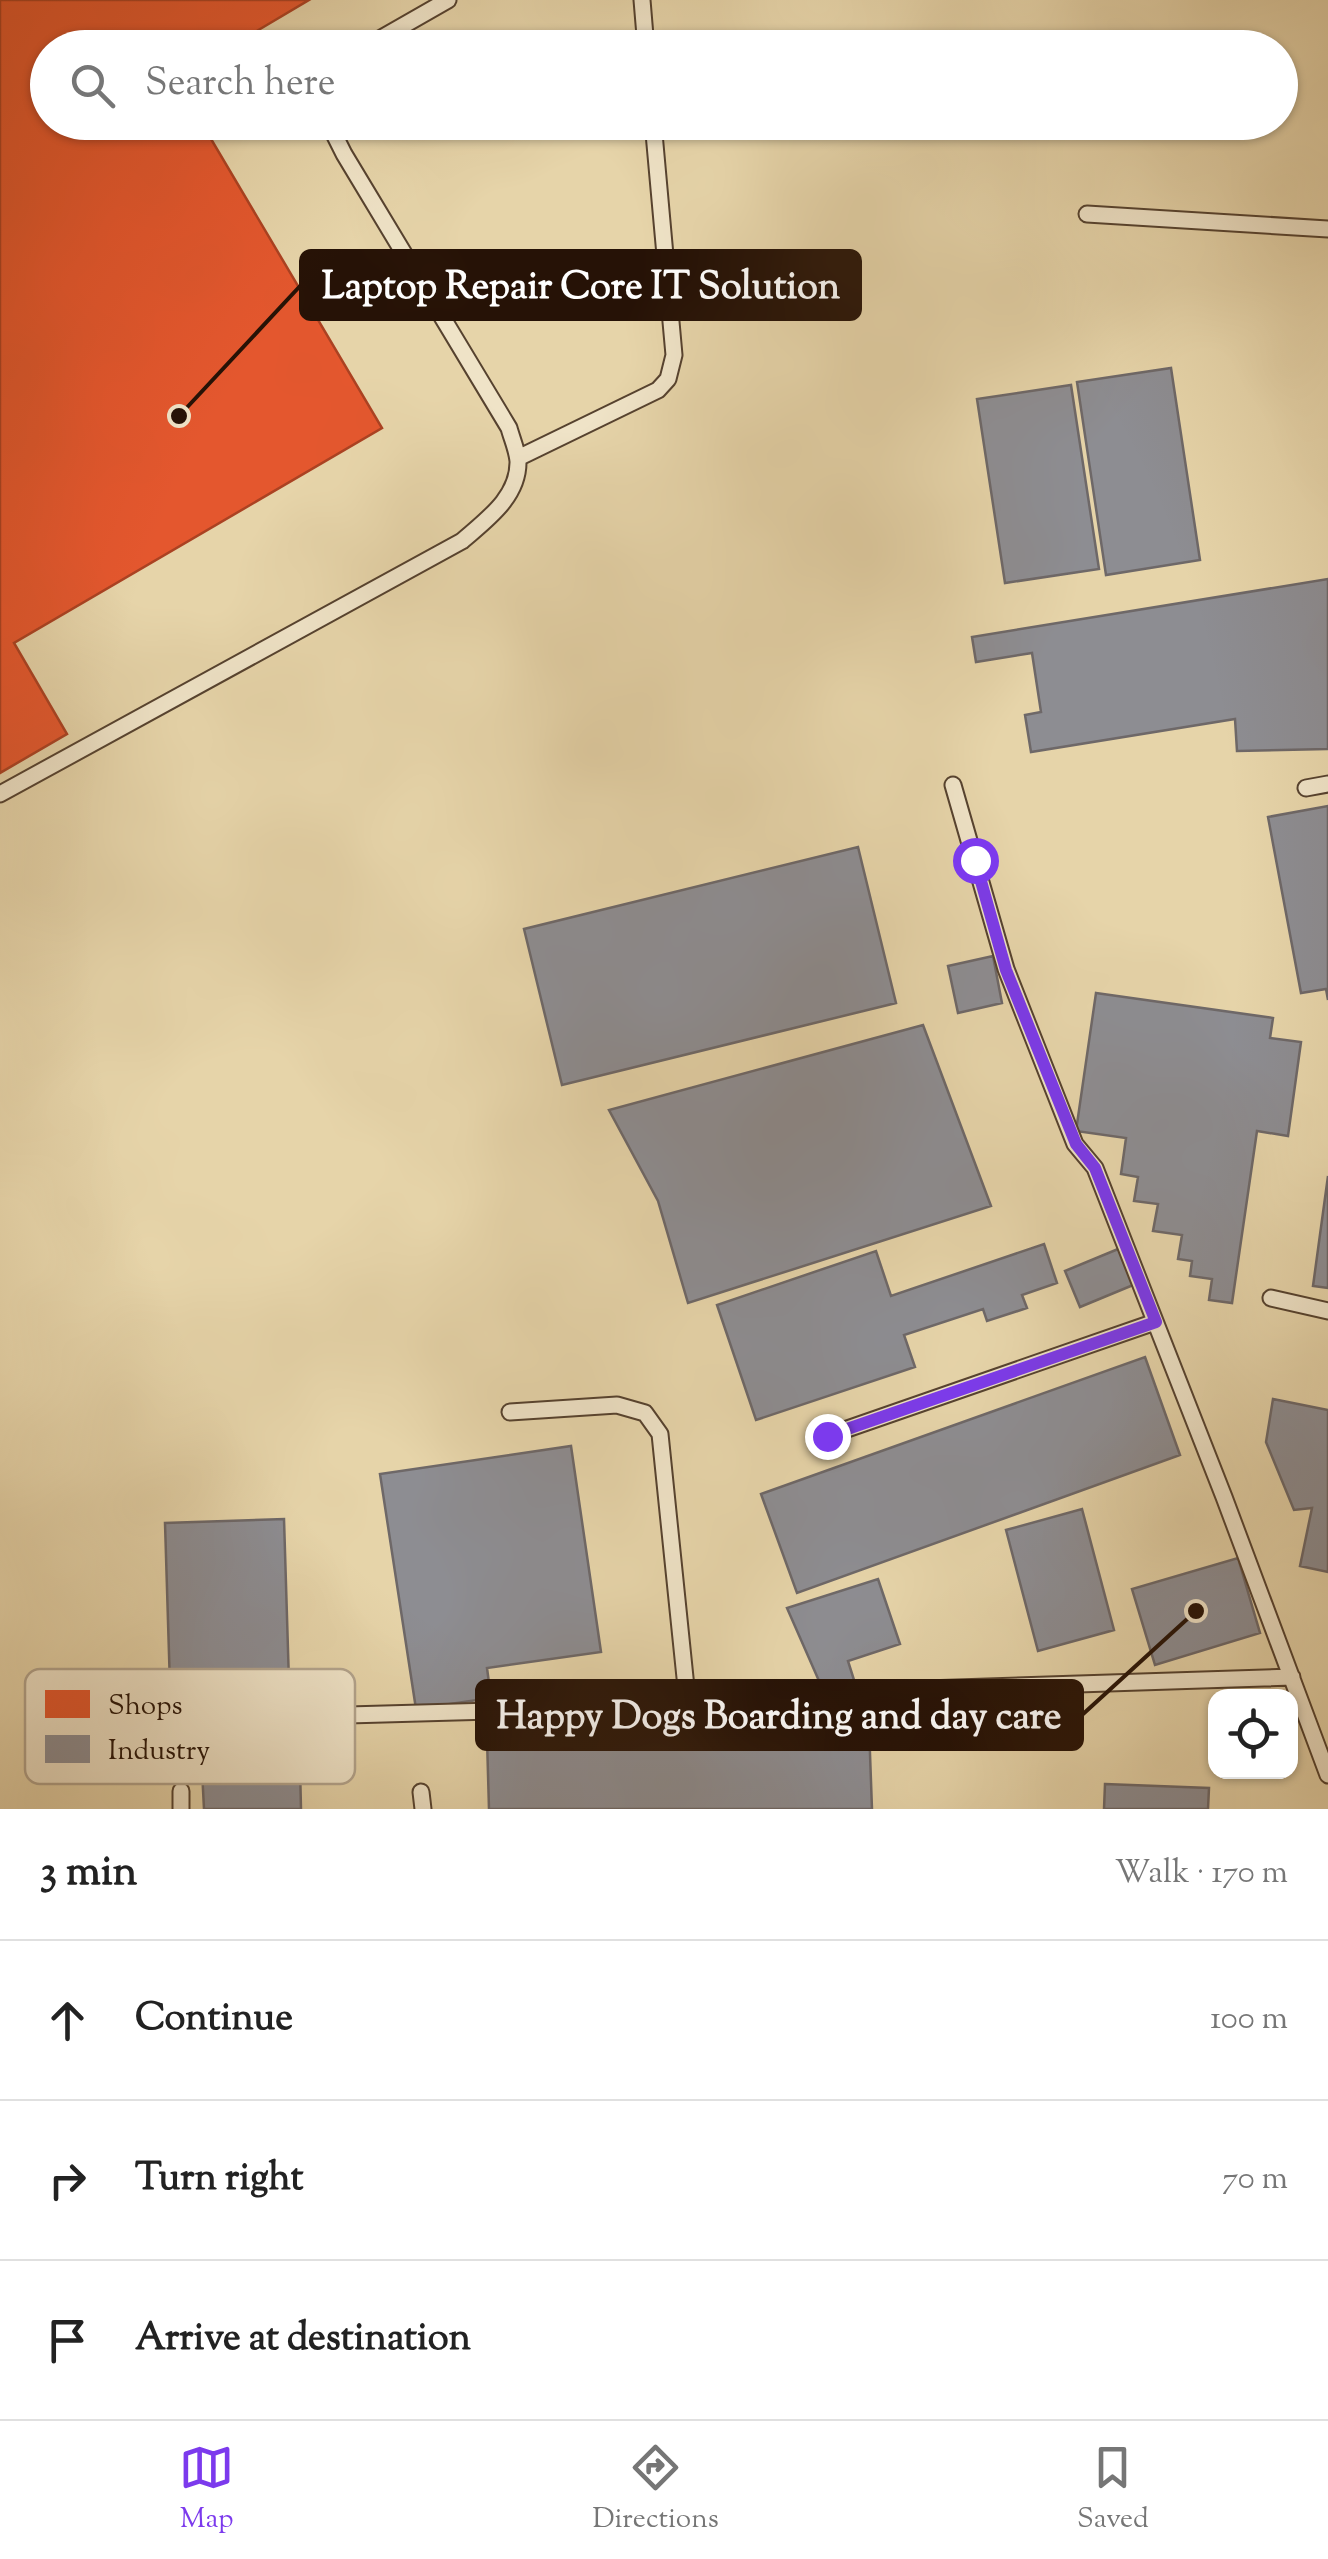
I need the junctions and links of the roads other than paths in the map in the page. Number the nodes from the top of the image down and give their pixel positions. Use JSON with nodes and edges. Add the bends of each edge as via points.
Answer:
{"nodes":[{"id":1,"x":448,"y":0,"type":"edge"},
{"id":2,"x":642,"y":0,"type":"edge"},
{"id":3,"x":396,"y":30,"type":"edge"},
{"id":4,"x":644,"y":30,"type":"edge"},
{"id":5,"x":336,"y":140,"type":"edge"},
{"id":6,"x":655,"y":140,"type":"edge"},
{"id":7,"x":1087,"y":214,"type":"dead end"},
{"id":8,"x":1328,"y":230,"type":"edge"},
{"id":9,"x":518,"y":458,"type":"junction"},
{"id":10,"x":1328,"y":784,"type":"edge"},
{"id":11,"x":952,"y":785,"type":"dead end"},
{"id":12,"x":1306,"y":788,"type":"dead end"},
{"id":13,"x":0,"y":794,"type":"edge"},
{"id":14,"x":1271,"y":1298,"type":"dead end"},
{"id":15,"x":1328,"y":1311,"type":"edge"},
{"id":16,"x":1156,"y":1322,"type":"junction"},
{"id":17,"x":510,"y":1412,"type":"dead end"},
{"id":18,"x":827,"y":1436,"type":"dead end"},
{"id":19,"x":1292,"y":1677,"type":"junction"},
{"id":20,"x":687,"y":1697,"type":"junction"},
{"id":21,"x":355,"y":1715,"type":"edge"},
{"id":22,"x":1328,"y":1775,"type":"edge"},
{"id":23,"x":181,"y":1790,"type":"dead end"},
{"id":24,"x":421,"y":1792,"type":"dead end"},
{"id":25,"x":181,"y":1809,"type":"edge"},
{"id":26,"x":422,"y":1809,"type":"edge"}],
"edges":[{"from":1,"to":3,"type":"lane"},
{"from":2,"to":4,"type":"lane"},
{"from":5,"to":9,"type":"lane","via":[[509,428]]},
{"from":6,"to":9,"type":"lane","via":[[674,355],[668,379],[658,390]]},
{"from":7,"to":8,"type":"lane"},
{"from":9,"to":13,"type":"lane","via":[[508,495],[462,541]]},
{"from":10,"to":12,"type":"lane"},
{"from":11,"to":16,"type":"lane","via":[[1006,970]]},
{"from":14,"to":15,"type":"lane"},
{"from":16,"to":18,"type":"lane"},
{"from":16,"to":19,"type":"lane"},
{"from":17,"to":20,"type":"lane","via":[[617,1405],[645,1413],[660,1434]]},
{"from":19,"to":20,"type":"lane"},
{"from":19,"to":22,"type":"lane"},
{"from":20,"to":21,"type":"lane"},
{"from":23,"to":25,"type":"lane"},
{"from":24,"to":26,"type":"lane"}]}
